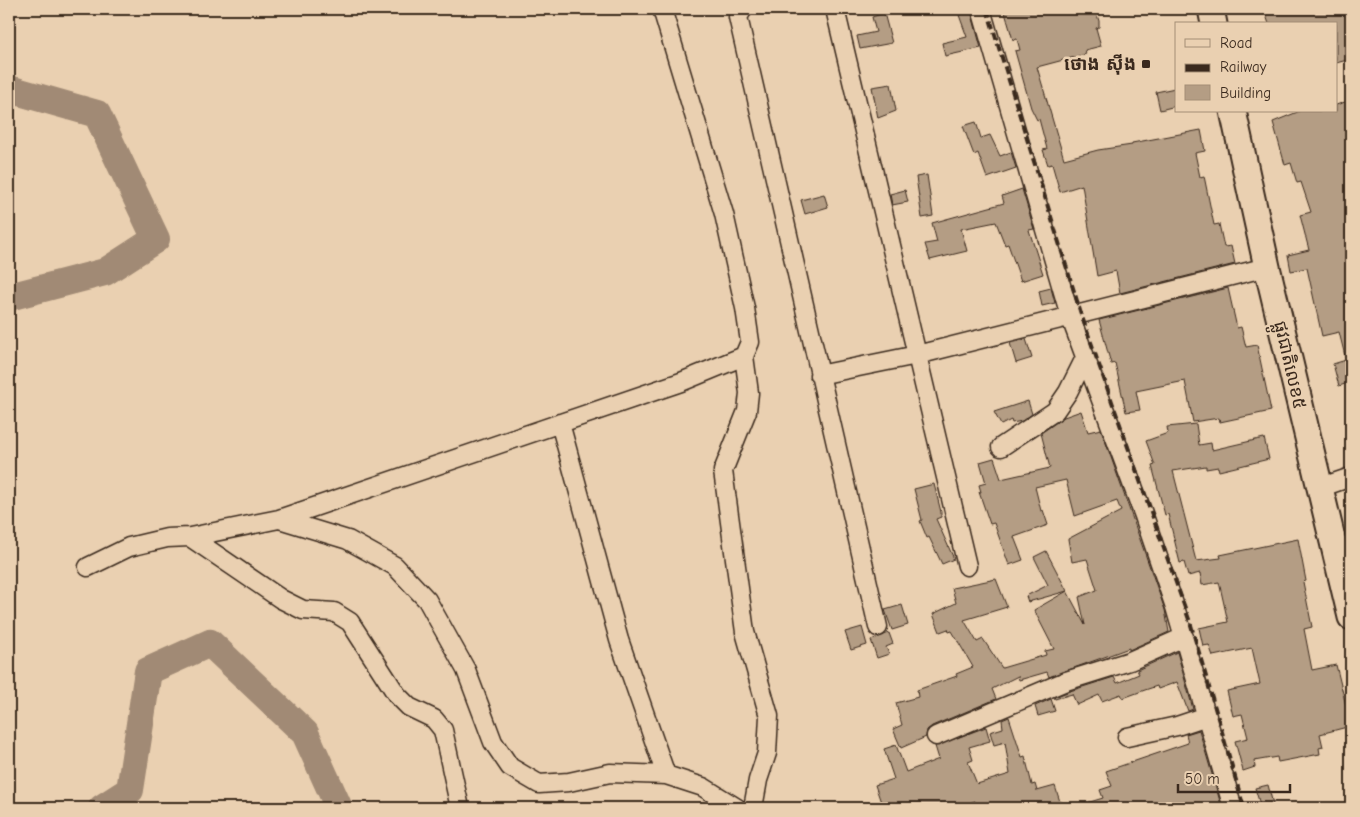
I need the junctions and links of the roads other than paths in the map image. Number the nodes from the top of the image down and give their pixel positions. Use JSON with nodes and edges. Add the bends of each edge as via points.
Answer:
{"nodes":[{"id":1,"x":662,"y":9,"type":"edge"},
{"id":2,"x":742,"y":9,"type":"edge"},
{"id":3,"x":835,"y":9,"type":"edge"},
{"id":4,"x":981,"y":9,"type":"edge"},
{"id":5,"x":1211,"y":9,"type":"edge"},
{"id":6,"x":1214,"y":22,"type":"edge"},
{"id":7,"x":1233,"y":112,"type":"edge"},
{"id":8,"x":1267,"y":267,"type":"junction"},
{"id":9,"x":1070,"y":316,"type":"junction"},
{"id":10,"x":917,"y":355,"type":"junction"},
{"id":11,"x":744,"y":356,"type":"junction"},
{"id":12,"x":1085,"y":358,"type":"junction"},
{"id":13,"x":819,"y":375,"type":"junction"},
{"id":14,"x":560,"y":424,"type":"junction"},
{"id":15,"x":1001,"y":447,"type":"dead end"},
{"id":16,"x":1351,"y":477,"type":"edge"},
{"id":17,"x":1320,"y":488,"type":"junction"},
{"id":18,"x":279,"y":519,"type":"junction"},
{"id":19,"x":190,"y":537,"type":"junction"},
{"id":20,"x":967,"y":566,"type":"dead end"},
{"id":21,"x":88,"y":567,"type":"dead end"},
{"id":22,"x":1350,"y":611,"type":"edge"},
{"id":23,"x":878,"y":627,"type":"dead end"},
{"id":24,"x":1184,"y":637,"type":"junction"},
{"id":25,"x":1207,"y":716,"type":"junction"},
{"id":26,"x":936,"y":736,"type":"dead end"},
{"id":27,"x":1127,"y":737,"type":"dead end"},
{"id":28,"x":666,"y":776,"type":"junction"},
{"id":29,"x":460,"y":808,"type":"edge"},
{"id":30,"x":737,"y":808,"type":"edge"},
{"id":31,"x":754,"y":808,"type":"edge"},
{"id":32,"x":1232,"y":808,"type":"edge"}],
"edges":[{"from":1,"to":11,"type":"street","via":[[724,214],[750,342]]},
{"from":2,"to":13,"type":"street","via":[[738,17]]},
{"from":3,"to":10,"type":"street"},
{"from":4,"to":9,"type":"street"},
{"from":5,"to":6,"type":"highway"},
{"from":7,"to":8,"type":"highway","name":"ផ្លូវជាតិលេខ៥"},
{"from":8,"to":9,"type":"street"},
{"from":8,"to":17,"type":"highway","name":"ផ្លូវជាតិលេខ៥"},
{"from":9,"to":10,"type":"street"},
{"from":9,"to":12,"type":"street"},
{"from":10,"to":13,"type":"street"},
{"from":10,"to":20,"type":"street"},
{"from":11,"to":14,"type":"street","via":[[681,382]]},
{"from":11,"to":31,"type":"street","via":[[750,393],[748,411],[723,471],[745,632],[769,716],[767,753],[758,780]]},
{"from":12,"to":15,"type":"street","via":[[1055,411]]},
{"from":12,"to":24,"type":"street","via":[[1144,516]]},
{"from":13,"to":23,"type":"street"},
{"from":14,"to":18,"type":"street"},
{"from":14,"to":28,"type":"street","via":[[619,640]]},
{"from":16,"to":17,"type":"street"},
{"from":17,"to":22,"type":"highway","name":"ផ្លូវជាតិលេខ៥"},
{"from":18,"to":19,"type":"street"},
{"from":18,"to":28,"type":"street","via":[[348,540],[395,566],[427,600],[466,670],[493,742],[510,767],[538,784],[569,782],[610,773]]},
{"from":19,"to":21,"type":"street","via":[[168,538],[129,547]]},
{"from":19,"to":29,"type":"street","via":[[281,599],[303,610],[334,612],[350,622],[397,695],[409,706],[434,719],[443,730]]},
{"from":24,"to":25,"type":"street"},
{"from":24,"to":26,"type":"street","via":[[1130,661],[1066,681]]},
{"from":25,"to":27,"type":"street"},
{"from":25,"to":32,"type":"street"},
{"from":28,"to":30,"type":"street","via":[[704,787]]}]}
